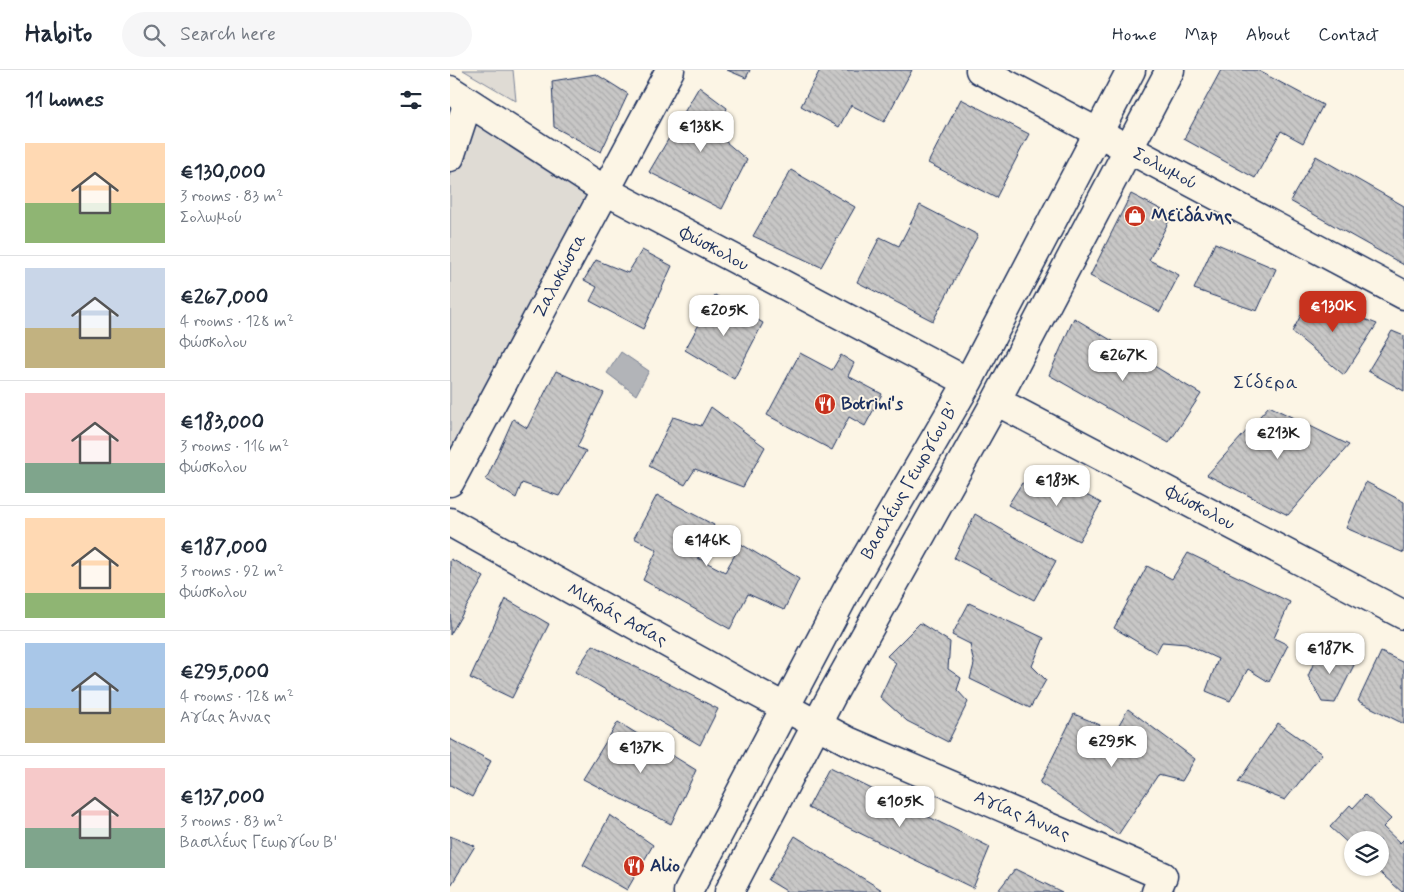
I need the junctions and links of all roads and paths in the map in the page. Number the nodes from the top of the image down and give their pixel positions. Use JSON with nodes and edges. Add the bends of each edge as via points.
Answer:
{"nodes":[{"id":1,"x":670,"y":70,"type":"edge"},
{"id":2,"x":980,"y":70,"type":"edge"},
{"id":3,"x":1132,"y":70,"type":"edge"},
{"id":4,"x":1170,"y":70,"type":"edge"},
{"id":5,"x":459,"y":96,"type":"edge"},
{"id":6,"x":1098,"y":134,"type":"junction"},
{"id":7,"x":1128,"y":149,"type":"junction"},
{"id":8,"x":450,"y":158,"type":"edge"},
{"id":9,"x":606,"y":191,"type":"junction"},
{"id":10,"x":1404,"y":295,"type":"edge"},
{"id":11,"x":968,"y":382,"type":"junction"},
{"id":12,"x":996,"y":401,"type":"junction"},
{"id":13,"x":450,"y":482,"type":"edge"},
{"id":14,"x":450,"y":522,"type":"edge"},
{"id":15,"x":1404,"y":615,"type":"edge"},
{"id":16,"x":785,"y":708,"type":"junction"},
{"id":17,"x":817,"y":725,"type":"junction"},
{"id":18,"x":688,"y":892,"type":"edge"},
{"id":19,"x":730,"y":892,"type":"edge"},
{"id":20,"x":1156,"y":892,"type":"edge"}],
"edges":[{"from":1,"to":9,"type":"street","name":"Ζαλοκώστα"},
{"from":2,"to":6,"type":"street","name":"Σολωμού"},
{"from":3,"to":6,"type":"street","name":"Βασιλέως Γεωργίου Β'"},
{"from":4,"to":7,"type":"street","name":"Βασιλέως Γεωργίου Β'"},
{"from":5,"to":8,"type":"street"},
{"from":5,"to":9,"type":"street","name":"Φώσκολου"},
{"from":6,"to":7,"type":"street","name":"Σολωμού"},
{"from":6,"to":11,"type":"street","name":"Βασιλέως Γεωργίου Β'"},
{"from":7,"to":10,"type":"street","name":"Σολωμού"},
{"from":7,"to":12,"type":"street","name":"Βασιλέως Γεωργίου Β'"},
{"from":9,"to":11,"type":"street","name":"Φώσκολου"},
{"from":9,"to":13,"type":"street","name":"Ζαλοκώστα"},
{"from":11,"to":16,"type":"street","name":"Βασιλέως Γεωργίου Β'","via":[[847,590]]},
{"from":12,"to":15,"type":"street","name":"Φώσκολου"},
{"from":12,"to":17,"type":"street","name":"Βασιλέως Γεωργίου Β'"},
{"from":14,"to":16,"type":"street","name":"Μικράς Ασίας"},
{"from":16,"to":17,"type":"street","name":"Αγίας Άννας"},
{"from":16,"to":18,"type":"street","name":"Βασιλέως Γεωργίου Β'"},
{"from":17,"to":19,"type":"street","name":"Βασιλέως Γεωργίου Β'"},
{"from":17,"to":20,"type":"street","name":"Αγίας Άννας","via":[[1163,876]]}]}
